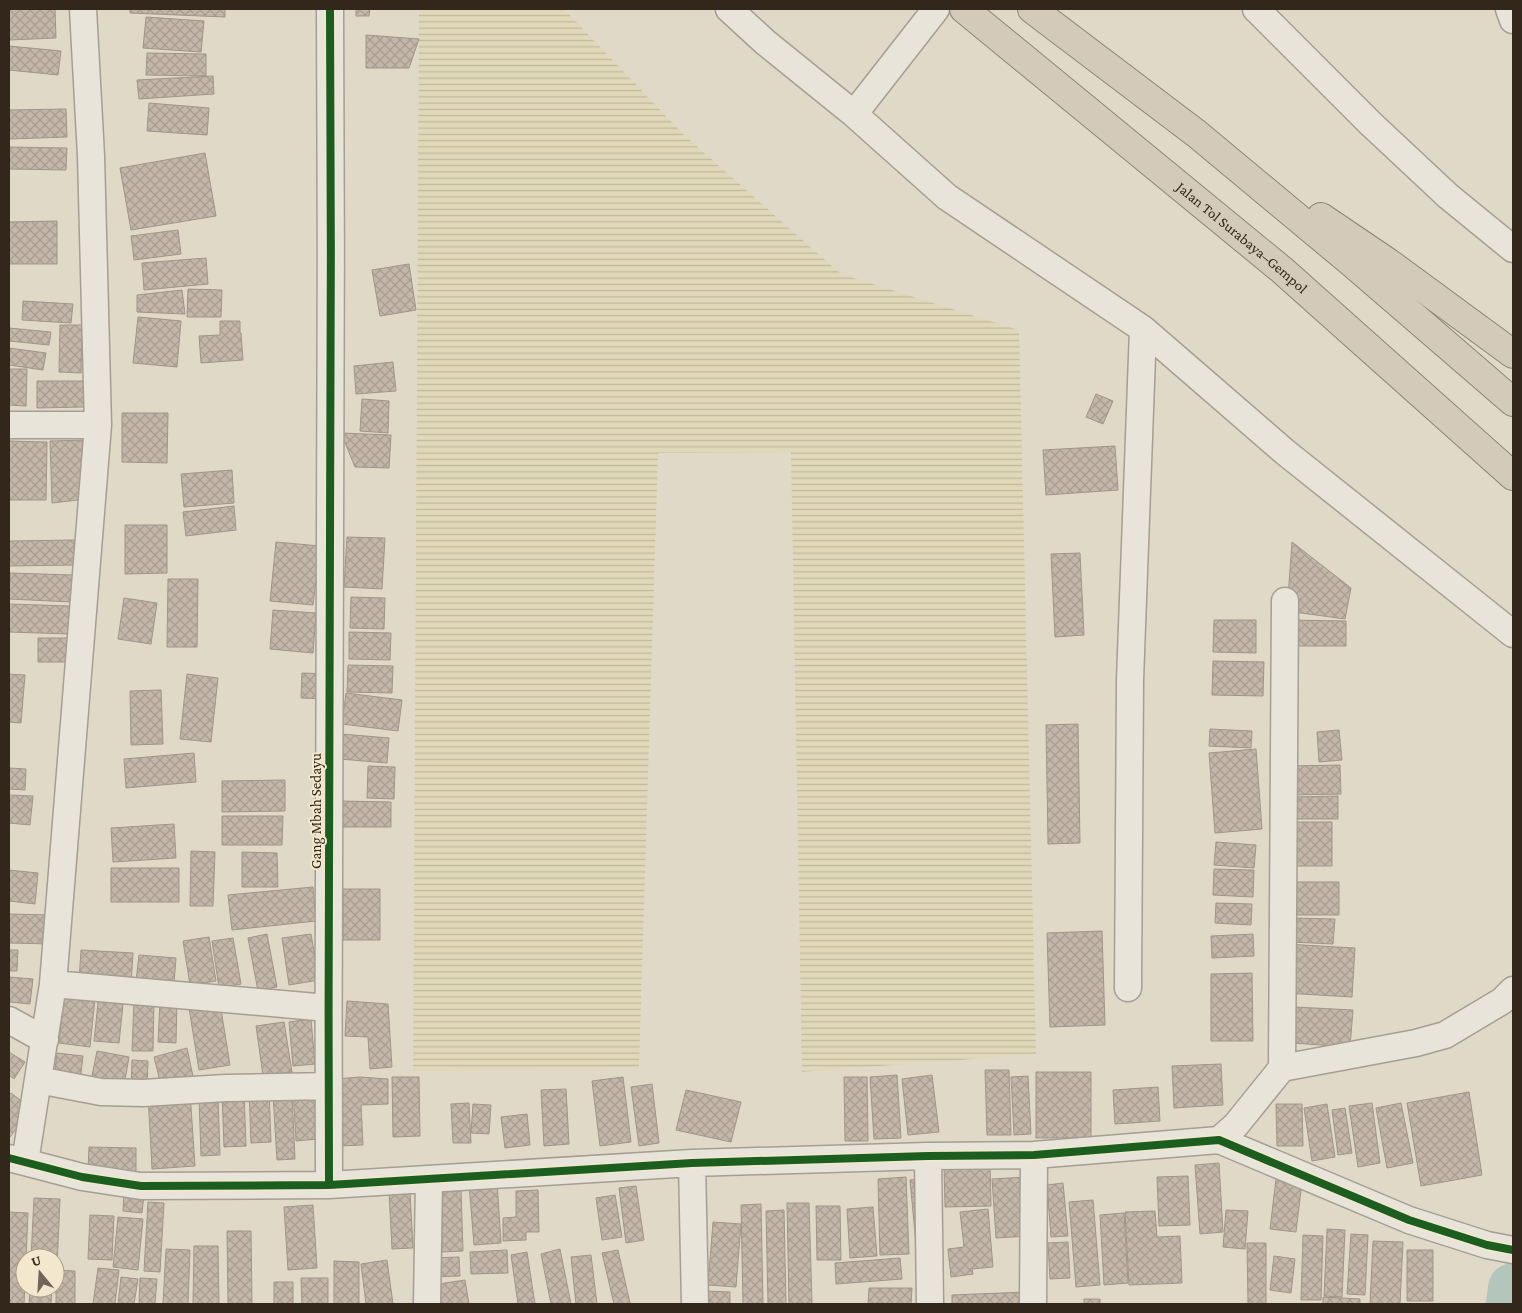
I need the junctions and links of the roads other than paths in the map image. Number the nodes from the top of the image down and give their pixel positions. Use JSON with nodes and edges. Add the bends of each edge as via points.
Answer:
{"nodes":[{"id":1,"x":83,"y":9,"type":"edge"},
{"id":2,"x":330,"y":9,"type":"edge"},
{"id":3,"x":729,"y":9,"type":"edge"},
{"id":4,"x":936,"y":9,"type":"edge"},
{"id":5,"x":964,"y":9,"type":"edge"},
{"id":6,"x":1032,"y":9,"type":"edge"},
{"id":7,"x":1256,"y":9,"type":"edge"},
{"id":8,"x":1509,"y":9,"type":"edge"},
{"id":9,"x":1513,"y":20,"type":"edge"},
{"id":10,"x":854,"y":114,"type":"junction"},
{"id":11,"x":1197,"y":134,"type":"junction"},
{"id":12,"x":1513,"y":249,"type":"edge"},
{"id":13,"x":1143,"y":328,"type":"junction"},
{"id":14,"x":1513,"y":354,"type":"edge"},
{"id":15,"x":1513,"y":402,"type":"edge"},
{"id":16,"x":9,"y":425,"type":"edge"},
{"id":17,"x":98,"y":425,"type":"junction"},
{"id":18,"x":1513,"y":476,"type":"edge"},
{"id":19,"x":1285,"y":601,"type":"dead end"},
{"id":20,"x":1513,"y":634,"type":"edge"},
{"id":21,"x":53,"y":984,"type":"junction"},
{"id":22,"x":1128,"y":988,"type":"dead end"},
{"id":23,"x":1513,"y":990,"type":"edge"},
{"id":24,"x":328,"y":1008,"type":"junction"},
{"id":25,"x":9,"y":1020,"type":"edge"},
{"id":26,"x":45,"y":1040,"type":"junction"},
{"id":27,"x":1282,"y":1068,"type":"junction"},
{"id":28,"x":38,"y":1080,"type":"junction"},
{"id":29,"x":328,"y":1086,"type":"junction"},
{"id":30,"x":1220,"y":1140,"type":"junction"},
{"id":31,"x":1034,"y":1155,"type":"junction"},
{"id":32,"x":928,"y":1156,"type":"junction"},
{"id":33,"x":17,"y":1160,"type":"edge"},
{"id":34,"x":692,"y":1163,"type":"junction"},
{"id":35,"x":429,"y":1179,"type":"junction"},
{"id":36,"x":329,"y":1185,"type":"junction"},
{"id":37,"x":1513,"y":1250,"type":"edge"},
{"id":38,"x":427,"y":1304,"type":"edge"},
{"id":39,"x":695,"y":1304,"type":"edge"},
{"id":40,"x":930,"y":1304,"type":"edge"},
{"id":41,"x":1033,"y":1304,"type":"edge"}],
"edges":[{"from":1,"to":17,"type":"street","via":[[91,156]]},
{"from":2,"to":24,"type":"street","name":"Gang Mbah Sedayu"},
{"from":3,"to":10,"type":"street"},
{"from":4,"to":10,"type":"street"},
{"from":5,"to":18,"type":"highway","name":"Jalan Tol Surabaya–Gempol","via":[[1282,270]]},
{"from":6,"to":11,"type":"highway"},
{"from":7,"to":12,"type":"street","via":[[1420,170]]},
{"from":8,"to":9,"type":"street"},
{"from":10,"to":13,"type":"street","via":[[946,197]]},
{"from":11,"to":14,"type":"highway","via":[[1389,263]]},
{"from":11,"to":15,"type":"highway"},
{"from":13,"to":20,"type":"street","via":[[1285,452]]},
{"from":13,"to":22,"type":"street","via":[[1130,680]]},
{"from":16,"to":17,"type":"street"},
{"from":17,"to":21,"type":"street"},
{"from":19,"to":27,"type":"street"},
{"from":21,"to":24,"type":"street"},
{"from":21,"to":26,"type":"street"},
{"from":23,"to":27,"type":"street","via":[[1502,1001],[1446,1035]]},
{"from":24,"to":29,"type":"street","name":"Gang Mbah Sedayu"},
{"from":25,"to":26,"type":"street"},
{"from":26,"to":28,"type":"street"},
{"from":27,"to":30,"type":"street"},
{"from":28,"to":29,"type":"street","via":[[101,1092],[142,1094]]},
{"from":28,"to":33,"type":"street"},
{"from":29,"to":36,"type":"street","name":"Gang Mbah Sedayu"},
{"from":30,"to":31,"type":"street"},
{"from":30,"to":37,"type":"street","via":[[1409,1220]]},
{"from":31,"to":32,"type":"street"},
{"from":31,"to":41,"type":"street"},
{"from":32,"to":34,"type":"street"},
{"from":32,"to":40,"type":"street"},
{"from":33,"to":36,"type":"street","via":[[82,1177],[141,1186]]},
{"from":34,"to":35,"type":"street"},
{"from":34,"to":39,"type":"street"},
{"from":35,"to":36,"type":"street"},
{"from":35,"to":38,"type":"street"}]}
